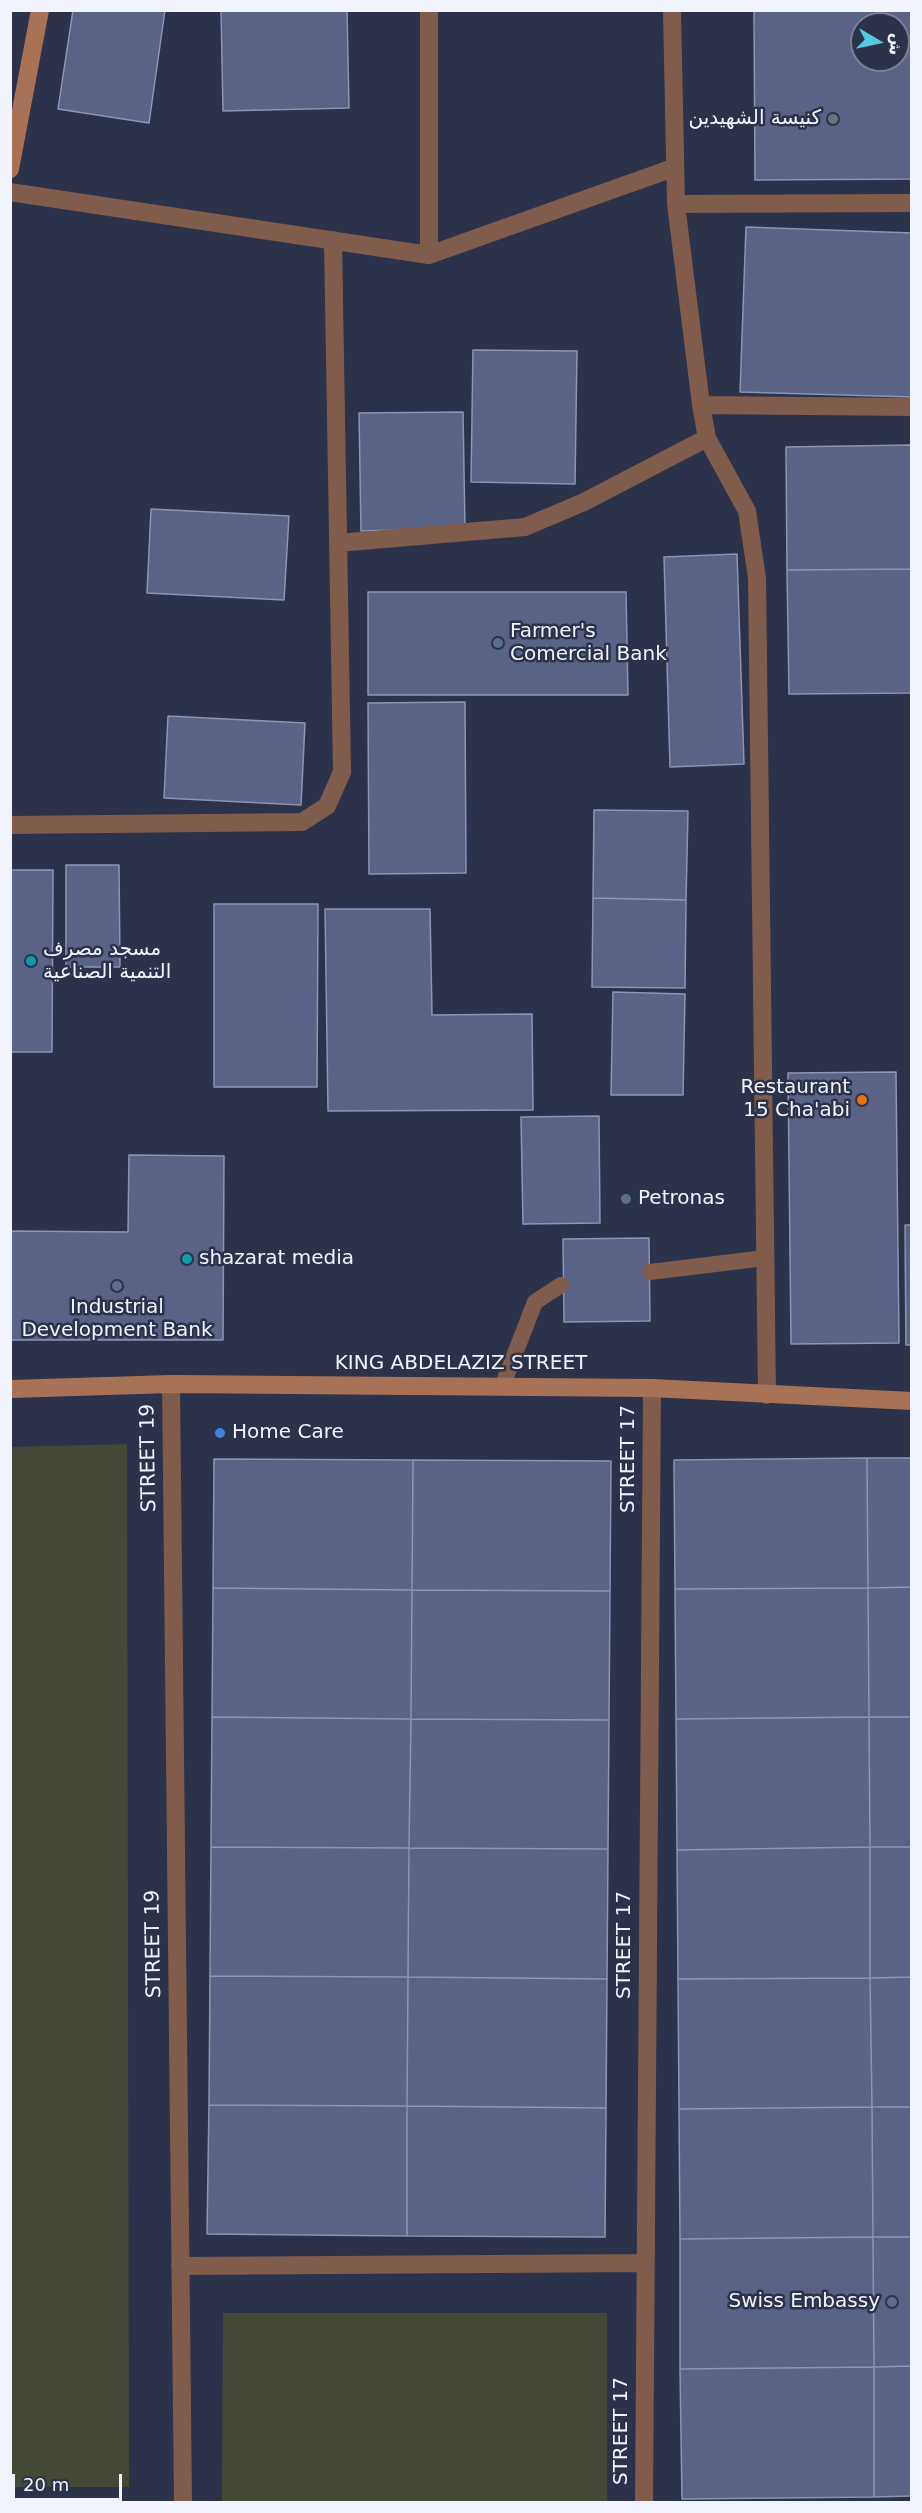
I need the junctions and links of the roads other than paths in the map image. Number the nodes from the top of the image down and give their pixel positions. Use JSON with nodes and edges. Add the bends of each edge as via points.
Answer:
{"nodes":[{"id":1,"x":40,"y":10,"type":"edge"},
{"id":2,"x":429,"y":10,"type":"edge"},
{"id":3,"x":672,"y":10,"type":"edge"},
{"id":4,"x":12,"y":148,"type":"edge"},
{"id":5,"x":674,"y":168,"type":"junction"},
{"id":6,"x":10,"y":169,"type":"edge"},
{"id":7,"x":10,"y":192,"type":"edge"},
{"id":8,"x":912,"y":203,"type":"edge"},
{"id":9,"x":676,"y":204,"type":"junction"},
{"id":10,"x":333,"y":240,"type":"junction"},
{"id":11,"x":429,"y":255,"type":"junction"},
{"id":12,"x":701,"y":405,"type":"junction"},
{"id":13,"x":912,"y":407,"type":"edge"},
{"id":14,"x":707,"y":438,"type":"junction"},
{"id":15,"x":338,"y":543,"type":"junction"},
{"id":16,"x":10,"y":825,"type":"edge"},
{"id":17,"x":765,"y":1258,"type":"junction"},
{"id":18,"x":650,"y":1272,"type":"dead end"},
{"id":19,"x":561,"y":1285,"type":"dead end"},
{"id":20,"x":171,"y":1384,"type":"junction"},
{"id":21,"x":502,"y":1387,"type":"junction"},
{"id":22,"x":652,"y":1388,"type":"junction"},
{"id":23,"x":10,"y":1389,"type":"edge"},
{"id":24,"x":767,"y":1395,"type":"junction"},
{"id":25,"x":912,"y":1401,"type":"edge"},
{"id":26,"x":645,"y":2263,"type":"junction"},
{"id":27,"x":180,"y":2266,"type":"junction"},
{"id":28,"x":183,"y":2502,"type":"edge"},
{"id":29,"x":644,"y":2502,"type":"edge"}],
"edges":[{"from":1,"to":4,"type":"street"},
{"from":2,"to":11,"type":"street"},
{"from":3,"to":5,"type":"street"},
{"from":4,"to":6,"type":"street"},
{"from":5,"to":9,"type":"street"},
{"from":5,"to":11,"type":"street"},
{"from":7,"to":10,"type":"street"},
{"from":8,"to":9,"type":"street"},
{"from":9,"to":12,"type":"street"},
{"from":10,"to":11,"type":"street"},
{"from":10,"to":15,"type":"street"},
{"from":12,"to":13,"type":"street"},
{"from":12,"to":14,"type":"street"},
{"from":14,"to":15,"type":"street","via":[[584,502],[525,527]]},
{"from":14,"to":17,"type":"street","via":[[747,511],[757,578]]},
{"from":15,"to":16,"type":"street","via":[[342,772],[327,806],[303,822]]},
{"from":17,"to":18,"type":"lane"},
{"from":17,"to":24,"type":"street"},
{"from":19,"to":21,"type":"lane","via":[[536,1302]]},
{"from":20,"to":21,"type":"street","name":"KING ABDELAZIZ STREET"},
{"from":20,"to":23,"type":"street","name":"KING ABDELAZIZ STREET"},
{"from":20,"to":27,"type":"street","name":"STREET 19"},
{"from":21,"to":22,"type":"street","name":"KING ABDELAZIZ STREET"},
{"from":22,"to":24,"type":"street","name":"KING ABDELAZIZ STREET"},
{"from":22,"to":26,"type":"street","name":"STREET 17"},
{"from":24,"to":25,"type":"street","name":"KING ABDELAZIZ STREET"},
{"from":26,"to":27,"type":"street"},
{"from":26,"to":29,"type":"street","name":"STREET 17"},
{"from":27,"to":28,"type":"street","name":"STREET 19"}]}
